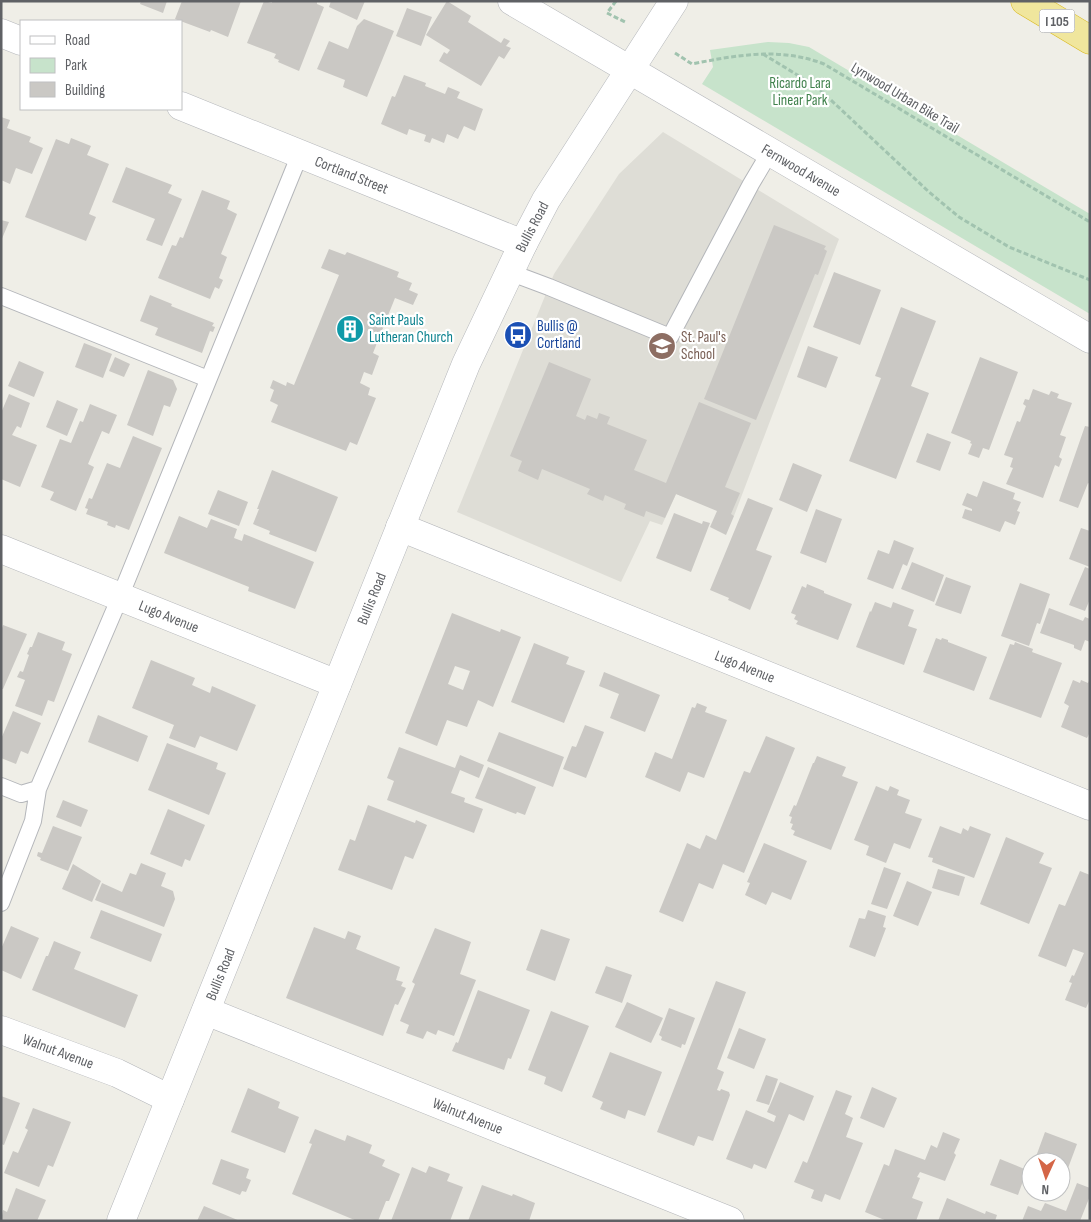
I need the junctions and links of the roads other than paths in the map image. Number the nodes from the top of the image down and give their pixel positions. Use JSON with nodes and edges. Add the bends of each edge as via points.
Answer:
{"nodes":[{"id":1,"x":512,"y":1,"type":"edge"},
{"id":2,"x":674,"y":1,"type":"edge"},
{"id":3,"x":1025,"y":1,"type":"edge"},
{"id":4,"x":1,"y":33,"type":"edge"},
{"id":5,"x":1090,"y":40,"type":"edge"},
{"id":6,"x":20,"y":42,"type":"edge"},
{"id":7,"x":629,"y":70,"type":"junction"},
{"id":8,"x":182,"y":106,"type":"edge"},
{"id":9,"x":770,"y":152,"type":"junction"},
{"id":10,"x":300,"y":154,"type":"junction"},
{"id":11,"x":522,"y":244,"type":"junction"},
{"id":12,"x":509,"y":272,"type":"junction"},
{"id":13,"x":1,"y":296,"type":"edge"},
{"id":14,"x":1090,"y":338,"type":"edge"},
{"id":15,"x":208,"y":379,"type":"junction"},
{"id":16,"x":400,"y":527,"type":"junction"},
{"id":17,"x":1,"y":549,"type":"edge"},
{"id":18,"x":120,"y":596,"type":"junction"},
{"id":19,"x":337,"y":684,"type":"junction"},
{"id":20,"x":1,"y":786,"type":"edge"},
{"id":21,"x":38,"y":789,"type":"junction"},
{"id":22,"x":1090,"y":806,"type":"edge"},
{"id":23,"x":1,"y":903,"type":"edge"},
{"id":24,"x":206,"y":1011,"type":"junction"},
{"id":25,"x":1,"y":1030,"type":"edge"},
{"id":26,"x":170,"y":1099,"type":"junction"},
{"id":27,"x":121,"y":1221,"type":"edge"},
{"id":28,"x":730,"y":1221,"type":"edge"}],
"edges":[{"from":1,"to":7,"type":"street","name":"Fernwood Avenue"},
{"from":2,"to":7,"type":"street","name":"Bullis Road"},
{"from":3,"to":5,"type":"highway","number":"I 105"},
{"from":4,"to":6,"type":"street"},
{"from":7,"to":9,"type":"street","name":"Fernwood Avenue"},
{"from":7,"to":11,"type":"street","name":"Bullis Road","via":[[546,200]]},
{"from":8,"to":10,"type":"street","name":"Cortland Street"},
{"from":9,"to":12,"type":"lane","via":[[670,337]]},
{"from":9,"to":14,"type":"street","name":"Fernwood Avenue"},
{"from":10,"to":11,"type":"street","name":"Cortland Street"},
{"from":10,"to":15,"type":"lane"},
{"from":11,"to":12,"type":"street","name":"Bullis Road"},
{"from":12,"to":16,"type":"street","name":"Bullis Road","via":[[466,364]]},
{"from":13,"to":15,"type":"lane"},
{"from":15,"to":18,"type":"lane"},
{"from":16,"to":19,"type":"street","name":"Bullis Road"},
{"from":16,"to":22,"type":"street","name":"Lugo Avenue"},
{"from":17,"to":18,"type":"street","name":"Lugo Avenue"},
{"from":18,"to":19,"type":"street","name":"Lugo Avenue"},
{"from":18,"to":21,"type":"lane"},
{"from":19,"to":24,"type":"street","name":"Bullis Road"},
{"from":20,"to":21,"type":"lane","via":[[21,794]]},
{"from":21,"to":23,"type":"lane","via":[[33,821]]},
{"from":24,"to":26,"type":"street","name":"Bullis Road"},
{"from":24,"to":28,"type":"street","name":"Walnut Avenue"},
{"from":25,"to":26,"type":"street","name":"Walnut Avenue","via":[[117,1073]]},
{"from":26,"to":27,"type":"street","name":"Bullis Road"}]}
